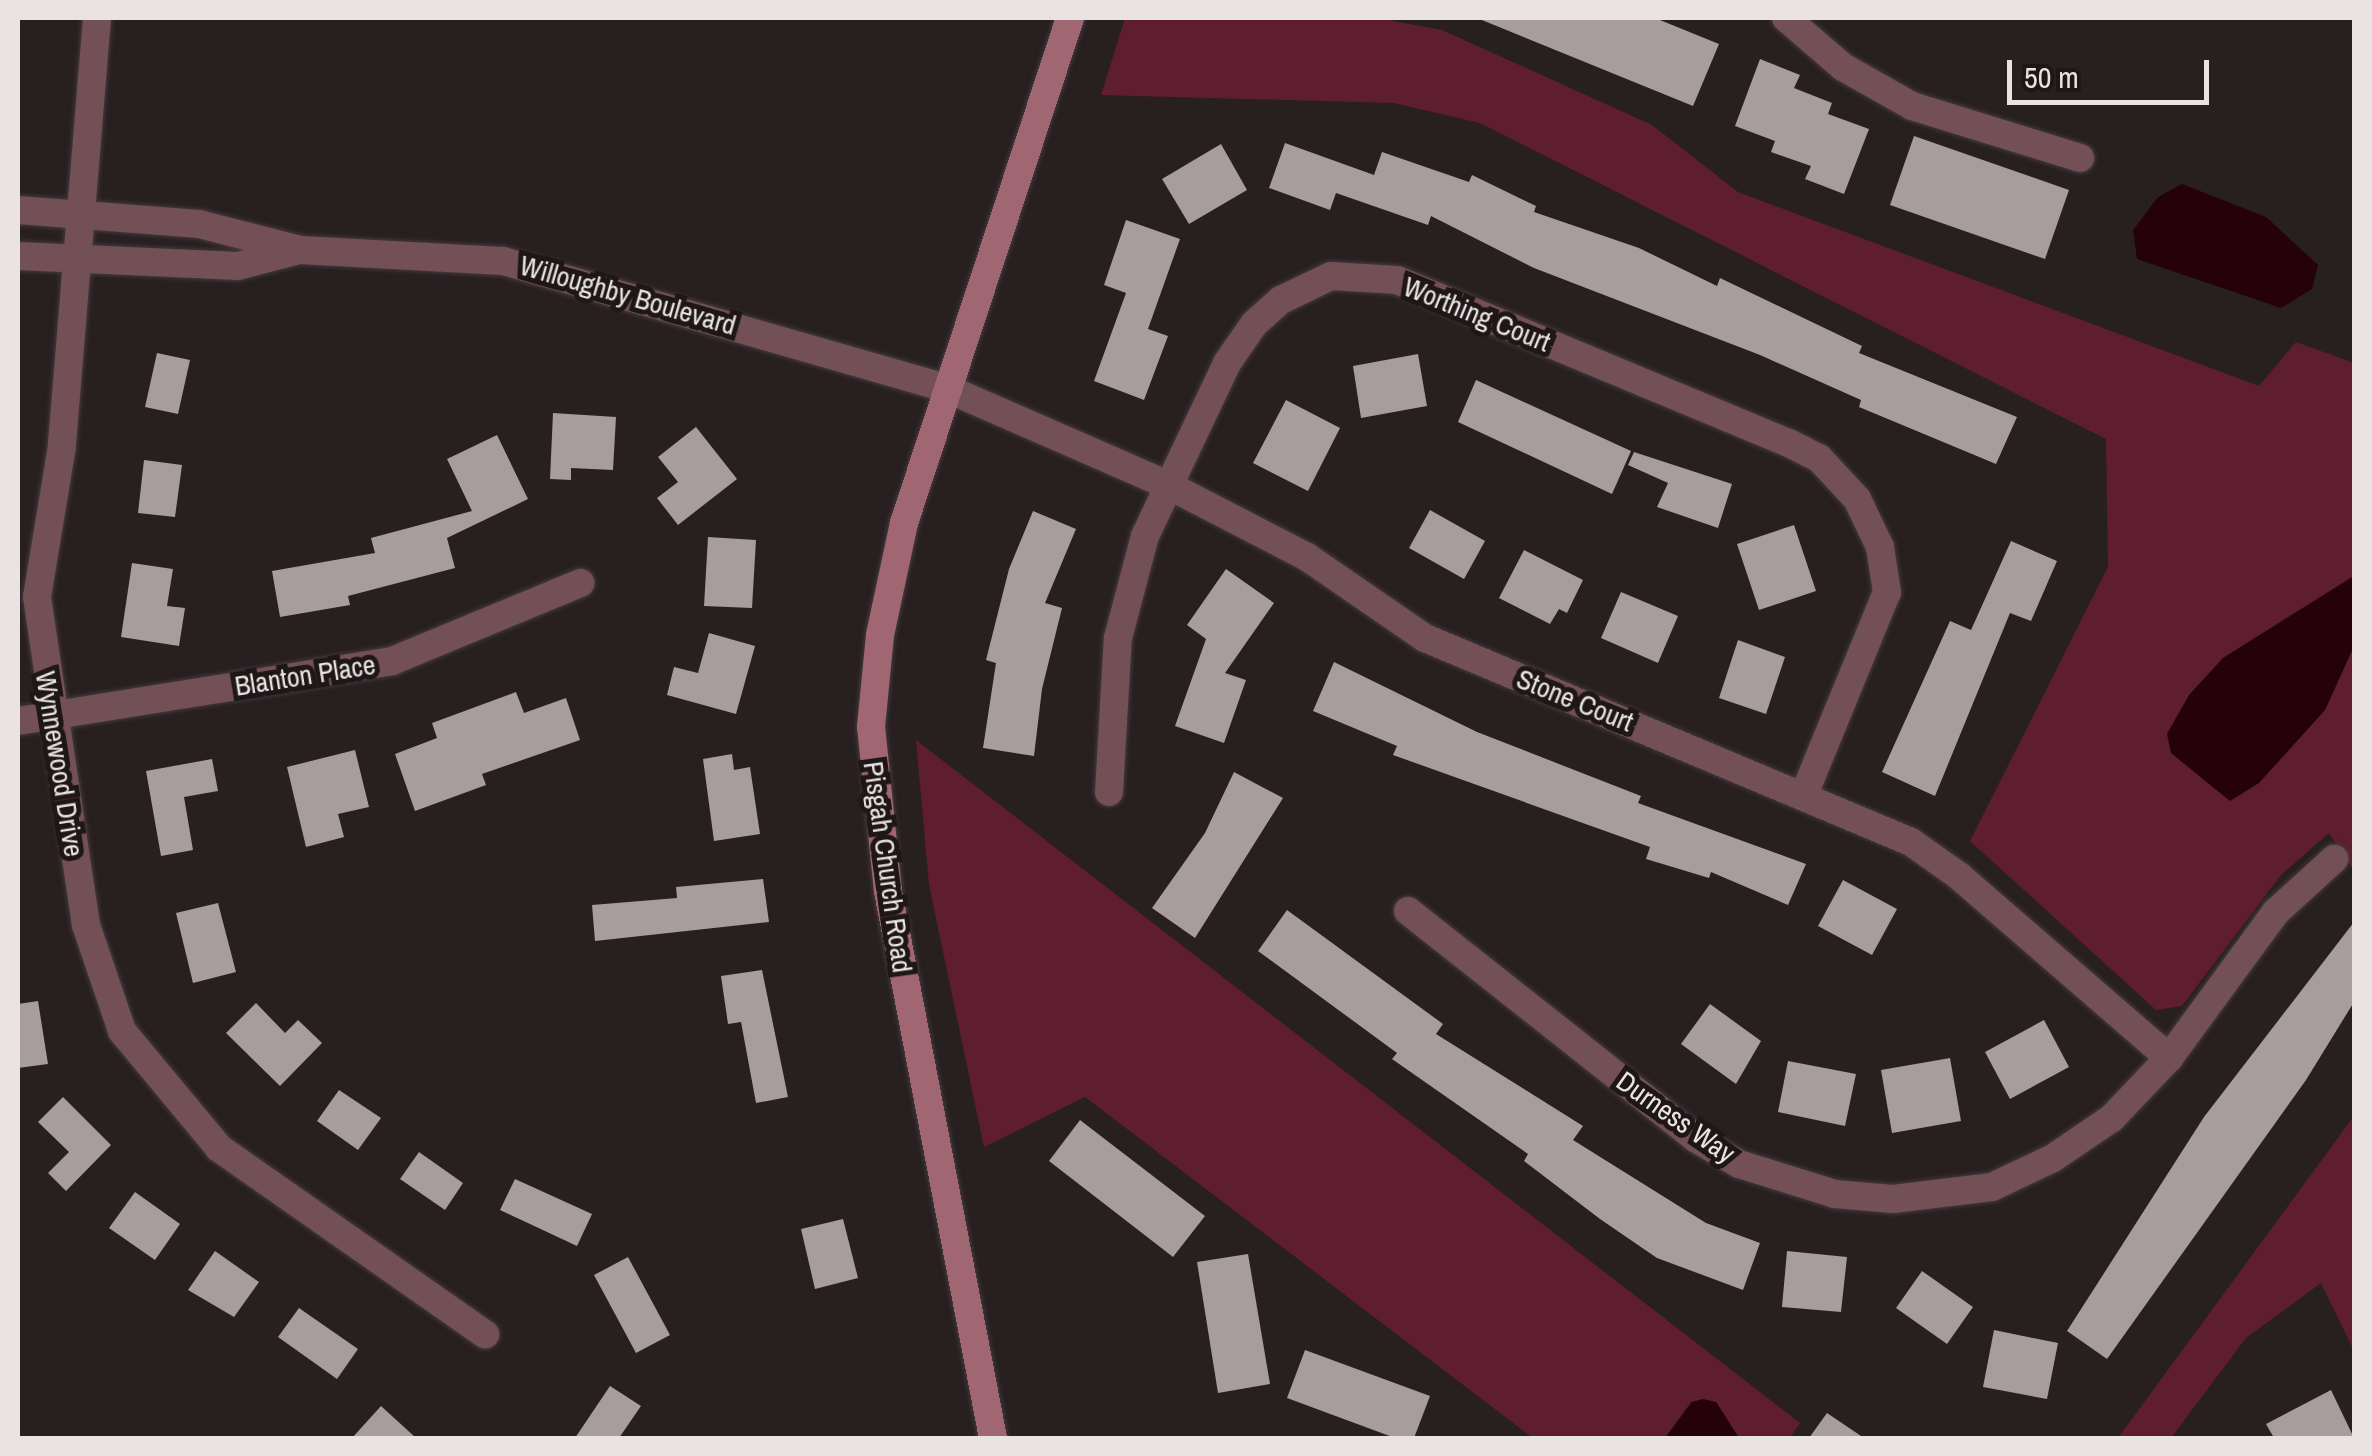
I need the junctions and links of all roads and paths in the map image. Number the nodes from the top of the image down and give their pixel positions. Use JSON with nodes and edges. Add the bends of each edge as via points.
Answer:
{"nodes":[{"id":1,"x":97,"y":18,"type":"edge"},
{"id":2,"x":1070,"y":18,"type":"edge"},
{"id":3,"x":1786,"y":18,"type":"edge"},
{"id":4,"x":2080,"y":158,"type":"dead end"},
{"id":5,"x":18,"y":210,"type":"edge"},
{"id":6,"x":82,"y":211,"type":"junction"},
{"id":7,"x":300,"y":250,"type":"junction"},
{"id":8,"x":18,"y":256,"type":"edge"},
{"id":9,"x":76,"y":258,"type":"junction"},
{"id":10,"x":948,"y":390,"type":"junction"},
{"id":11,"x":1168,"y":484,"type":"junction"},
{"id":12,"x":580,"y":583,"type":"dead end"},
{"id":13,"x":50,"y":715,"type":"junction"},
{"id":14,"x":18,"y":721,"type":"edge"},
{"id":15,"x":1109,"y":792,"type":"dead end"},
{"id":16,"x":1804,"y":794,"type":"junction"},
{"id":17,"x":2334,"y":858,"type":"dead end"},
{"id":18,"x":1408,"y":911,"type":"dead end"},
{"id":19,"x":2168,"y":1058,"type":"junction"},
{"id":20,"x":485,"y":1334,"type":"dead end"},
{"id":21,"x":994,"y":1438,"type":"edge"}],
"edges":[{"from":1,"to":6,"type":"street","name":"Wynnewood Drive"},
{"from":2,"to":10,"type":"main road","name":"Pisgah Church Road"},
{"from":3,"to":4,"type":"street","via":[[1843,67],[1912,106]]},
{"from":5,"to":6,"type":"street","name":"Willoughby Boulevard"},
{"from":6,"to":7,"type":"street","name":"Willoughby Boulevard","via":[[199,224]]},
{"from":6,"to":9,"type":"street","name":"Wynnewood Drive"},
{"from":7,"to":9,"type":"street","name":"Willoughby Boulevard","via":[[238,266]]},
{"from":7,"to":10,"type":"street","name":"Willoughby Boulevard","via":[[503,260]]},
{"from":8,"to":9,"type":"street","name":"Willoughby Boulevard"},
{"from":9,"to":13,"type":"street","name":"Wynnewood Drive","via":[[62,446],[37,597]]},
{"from":10,"to":11,"type":"street","name":"Stone Court"},
{"from":10,"to":21,"type":"main road","name":"Pisgah Church Road","via":[[904,523],[880,636],[871,727],[888,891]]},
{"from":11,"to":15,"type":"street","name":"Worthing Court","via":[[1145,536],[1118,638]]},
{"from":11,"to":16,"type":"street","name":"Stone Court","via":[[1306,556],[1425,638]]},
{"from":11,"to":16,"type":"street","name":"Worthing Court","via":[[1226,363],[1254,324],[1281,300],[1331,276],[1397,280],[1789,443],[1819,458],[1857,500],[1880,547],[1888,592]]},
{"from":12,"to":13,"type":"street","name":"Blanton Place","via":[[392,662]]},
{"from":13,"to":14,"type":"street","name":"Blanton Place"},
{"from":13,"to":20,"type":"street","name":"Wynnewood Drive","via":[[86,925],[122,1031],[219,1148]]},
{"from":16,"to":19,"type":"street","name":"Stone Court","via":[[1911,842],[1959,876]]},
{"from":17,"to":19,"type":"street","name":"Durness Way","via":[[2276,912]]},
{"from":18,"to":19,"type":"street","name":"Durness Way","via":[[1696,1138],[1739,1164],[1835,1194],[1893,1199],[1992,1187],[2053,1158],[2112,1118]]}]}
